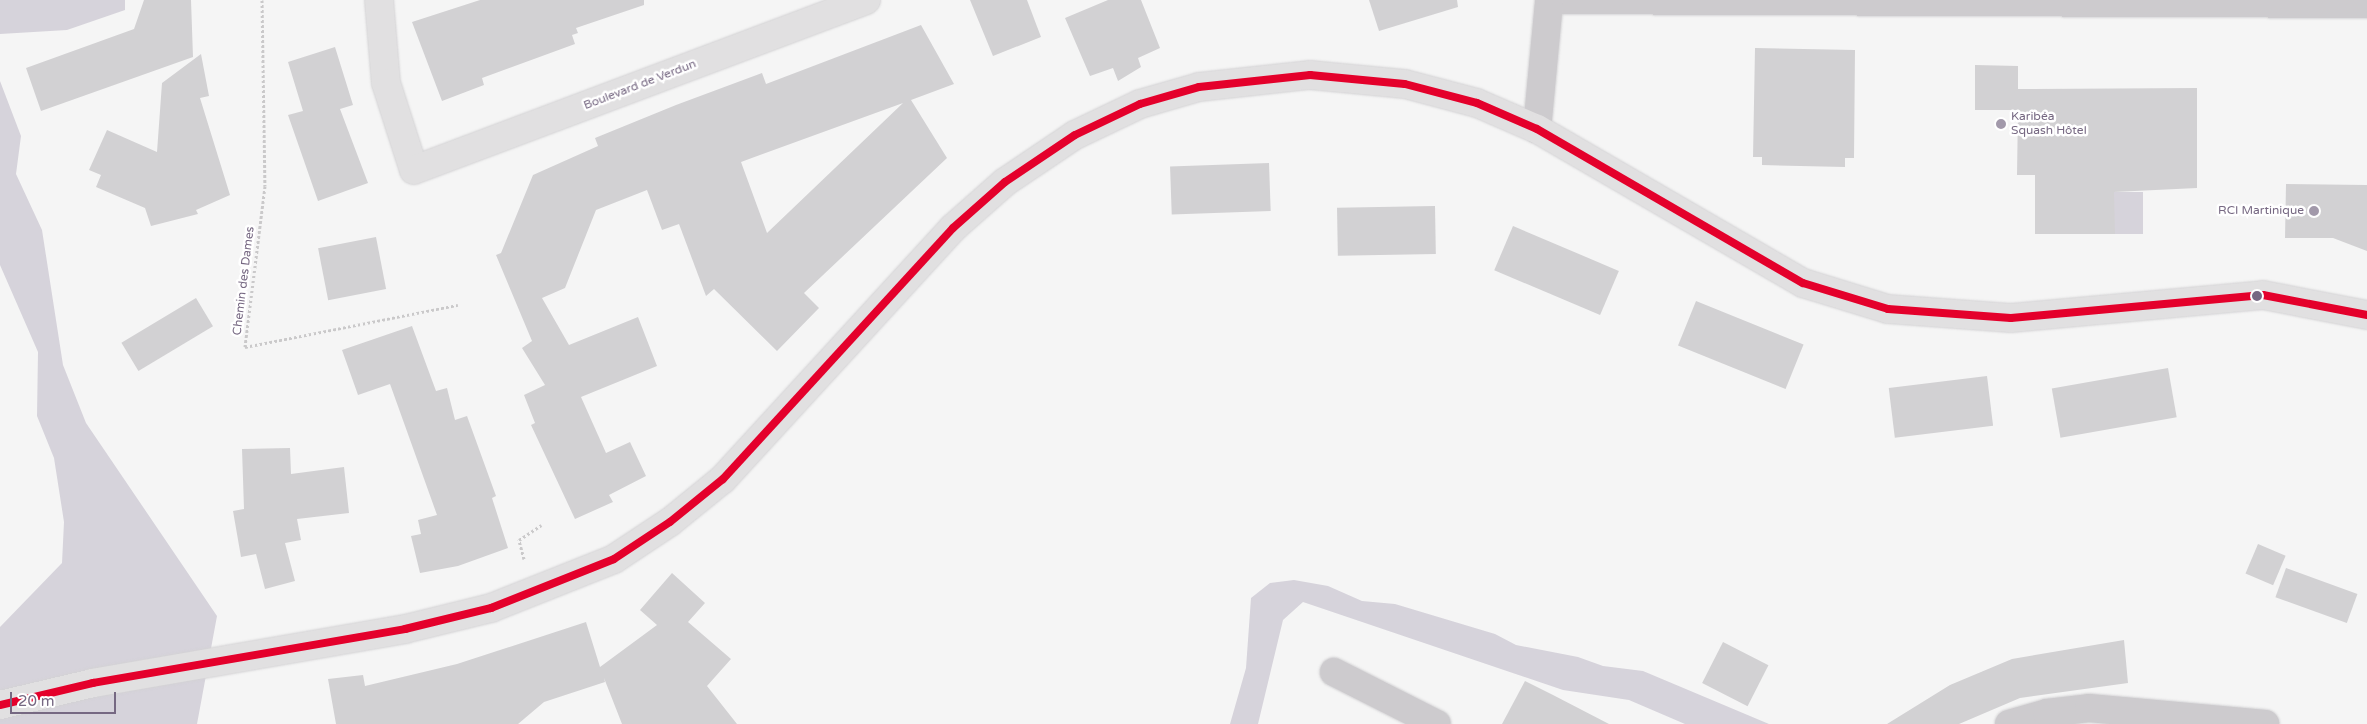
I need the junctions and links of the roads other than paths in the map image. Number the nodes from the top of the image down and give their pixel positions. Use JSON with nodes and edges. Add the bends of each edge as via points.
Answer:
{"nodes":[{"id":1,"x":379,"y":0,"type":"edge"},
{"id":2,"x":866,"y":0,"type":"edge"},
{"id":3,"x":1549,"y":1,"type":"edge"},
{"id":4,"x":2305,"y":2,"type":"edge"},
{"id":5,"x":2367,"y":4,"type":"edge"},
{"id":6,"x":1537,"y":129,"type":"junction"},
{"id":7,"x":2367,"y":314,"type":"edge"},
{"id":8,"x":1334,"y":672,"type":"dead end"},
{"id":9,"x":0,"y":705,"type":"edge"},
{"id":10,"x":1437,"y":724,"type":"edge"},
{"id":11,"x":2009,"y":724,"type":"edge"},
{"id":12,"x":2262,"y":724,"type":"edge"}],
"edges":[{"from":1,"to":2,"type":"main road","name":"Boulevard de Verdun","via":[[386,83],[414,170]]},
{"from":3,"to":4,"type":"street"},
{"from":3,"to":6,"type":"street"},
{"from":4,"to":5,"type":"street"},
{"from":6,"to":7,"type":"main road","via":[[1803,283],[1888,309],[2011,318],[2263,295]]},
{"from":6,"to":9,"type":"main road","via":[[1476,103],[1406,84],[1310,75],[1199,87],[1140,104],[1075,135],[1005,182],[953,228],[723,479],[670,522],[614,559],[564,583],[491,608],[404,629],[92,683]]},
{"from":8,"to":10,"type":"street"},
{"from":11,"to":12,"type":"street","via":[[2047,713],[2089,708]]}]}
